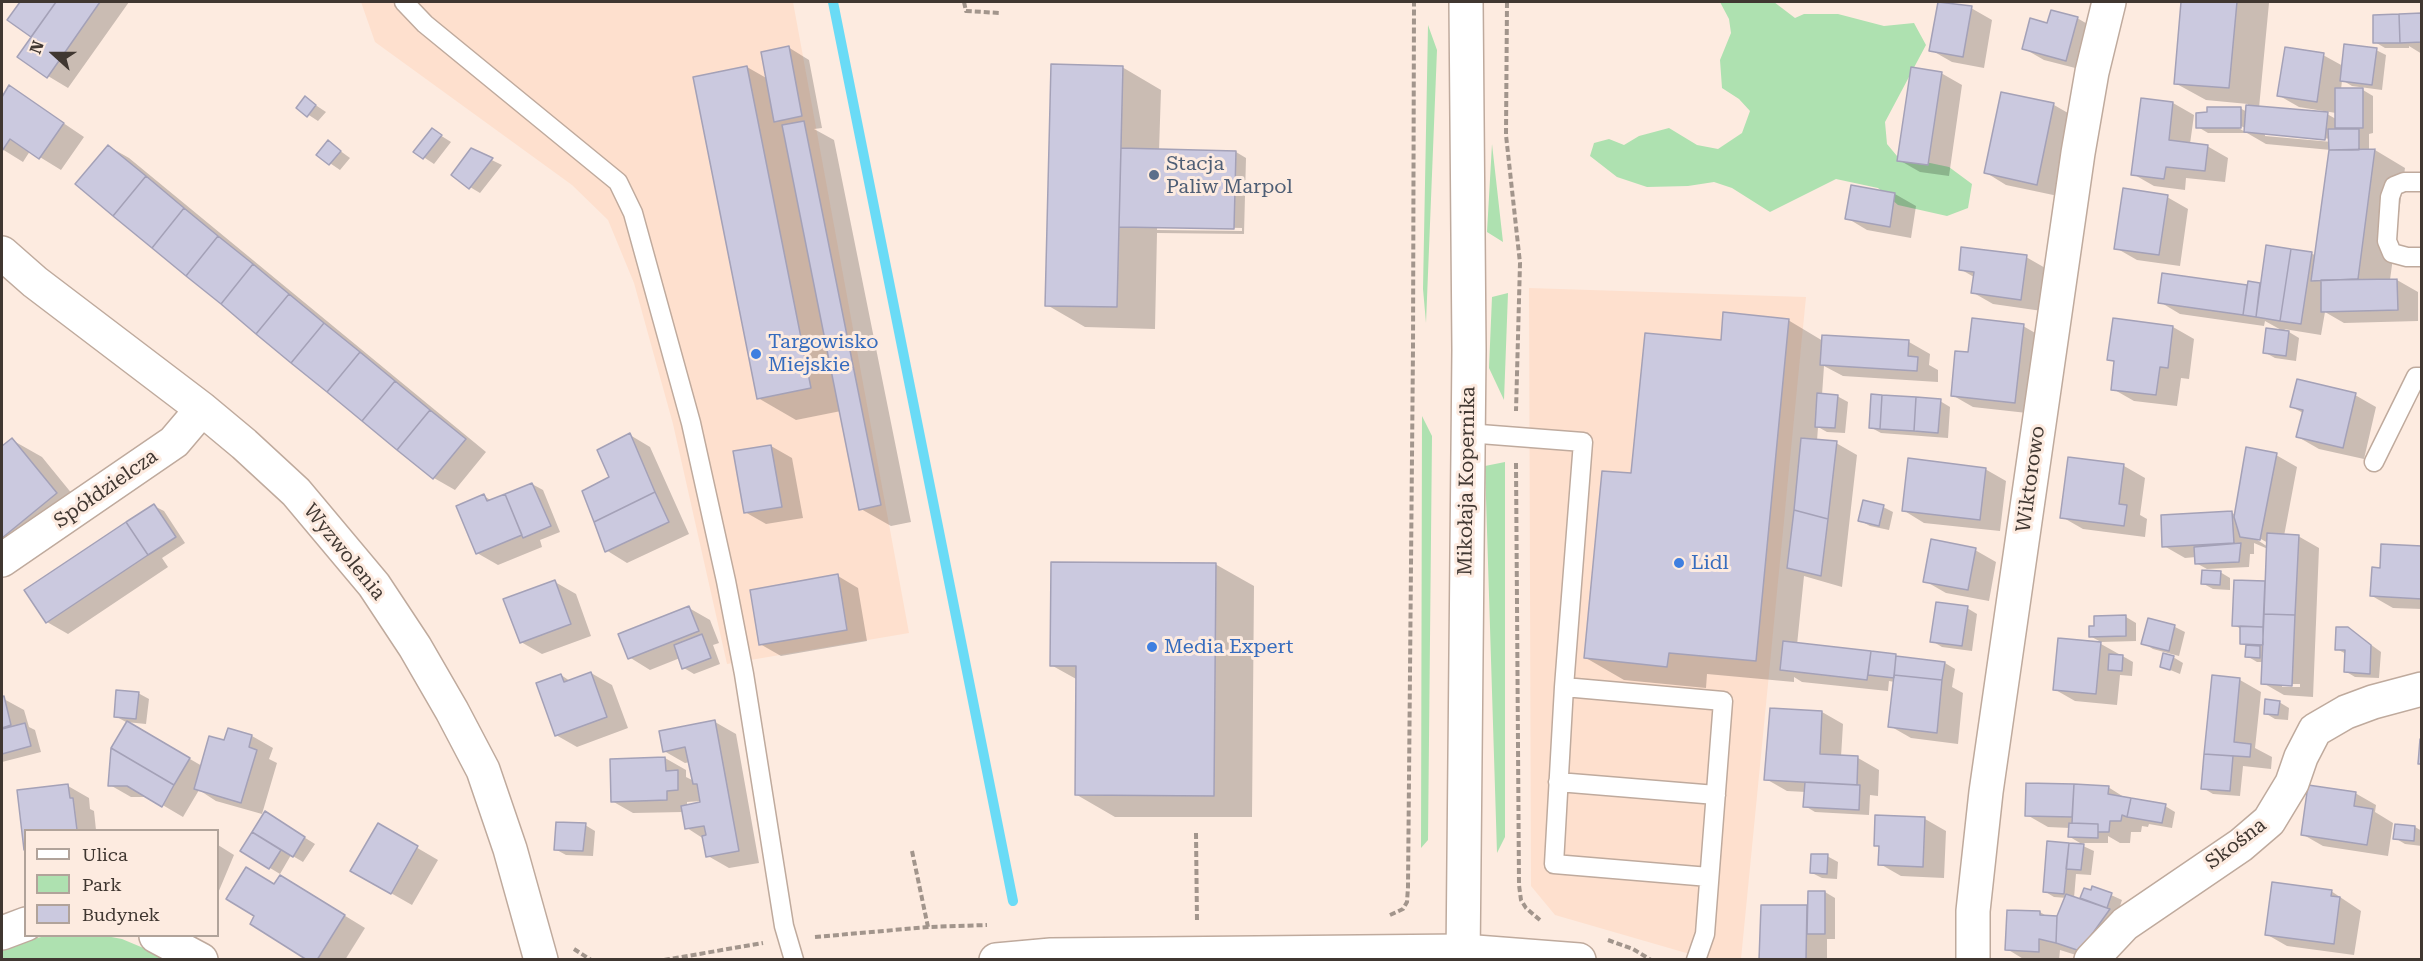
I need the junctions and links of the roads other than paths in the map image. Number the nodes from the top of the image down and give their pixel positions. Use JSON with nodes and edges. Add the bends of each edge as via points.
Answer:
{"nodes":[{"id":1,"x":404,"y":2,"type":"edge"},
{"id":2,"x":1466,"y":2,"type":"edge"},
{"id":3,"x":2109,"y":2,"type":"edge"},
{"id":4,"x":2421,"y":182,"type":"edge"},
{"id":5,"x":2,"y":253,"type":"edge"},
{"id":6,"x":2421,"y":257,"type":"edge"},
{"id":7,"x":2421,"y":377,"type":"edge"},
{"id":8,"x":202,"y":409,"type":"junction"},
{"id":9,"x":1467,"y":433,"type":"junction"},
{"id":10,"x":2374,"y":462,"type":"dead end"},
{"id":11,"x":2,"y":560,"type":"edge"},
{"id":12,"x":1564,"y":687,"type":"junction"},
{"id":13,"x":2421,"y":689,"type":"edge"},
{"id":14,"x":1558,"y":782,"type":"junction"},
{"id":15,"x":1716,"y":795,"type":"junction"},
{"id":16,"x":1709,"y":877,"type":"junction"},
{"id":17,"x":24,"y":925,"type":"edge"},
{"id":18,"x":2,"y":933,"type":"edge"},
{"id":19,"x":158,"y":937,"type":"edge"},
{"id":20,"x":1589,"y":949,"type":"edge"},
{"id":21,"x":1463,"y":955,"type":"edge"},
{"id":22,"x":201,"y":960,"type":"edge"},
{"id":23,"x":541,"y":960,"type":"edge"},
{"id":24,"x":794,"y":960,"type":"edge"},
{"id":25,"x":996,"y":960,"type":"edge"},
{"id":26,"x":1696,"y":960,"type":"edge"},
{"id":27,"x":1973,"y":960,"type":"edge"},
{"id":28,"x":2091,"y":960,"type":"edge"}],
"edges":[{"from":1,"to":24,"type":"lane","via":[[425,24],[618,182],[633,213],[691,423],[726,581],[784,926]]},
{"from":2,"to":9,"type":"street","name":"Mikołaja Kopernika"},
{"from":3,"to":27,"type":"street","name":"Wiktorowo","via":[[2078,153],[1987,780],[1973,911]]},
{"from":4,"to":6,"type":"lane","via":[[2394,186],[2387,241],[2392,253]]},
{"from":5,"to":8,"type":"street","name":"Wyzwolenia","via":[[34,282]]},
{"from":7,"to":10,"type":"lane","via":[[2416,377]]},
{"from":8,"to":11,"type":"street","name":"Spółdzielcza","via":[[174,442]]},
{"from":8,"to":23,"type":"street","name":"Wyzwolenia","via":[[296,492],[374,585],[415,647],[483,770]]},
{"from":9,"to":12,"type":"lane","via":[[1583,442]]},
{"from":9,"to":21,"type":"street","name":"Mikołaja Kopernika"},
{"from":12,"to":14,"type":"lane"},
{"from":12,"to":15,"type":"lane","via":[[1723,701]]},
{"from":13,"to":28,"type":"street","name":"Skośna","via":[[2364,705],[2315,730],[2292,783],[2269,821],[2241,845],[2125,924]]},
{"from":14,"to":15,"type":"lane"},
{"from":14,"to":16,"type":"lane","via":[[1554,864]]},
{"from":15,"to":16,"type":"lane"},
{"from":16,"to":26,"type":"lane","via":[[1705,934]]},
{"from":17,"to":18,"type":"street"},
{"from":19,"to":22,"type":"street"},
{"from":20,"to":21,"type":"street"},
{"from":21,"to":25,"type":"street","via":[[1051,955]]}]}
